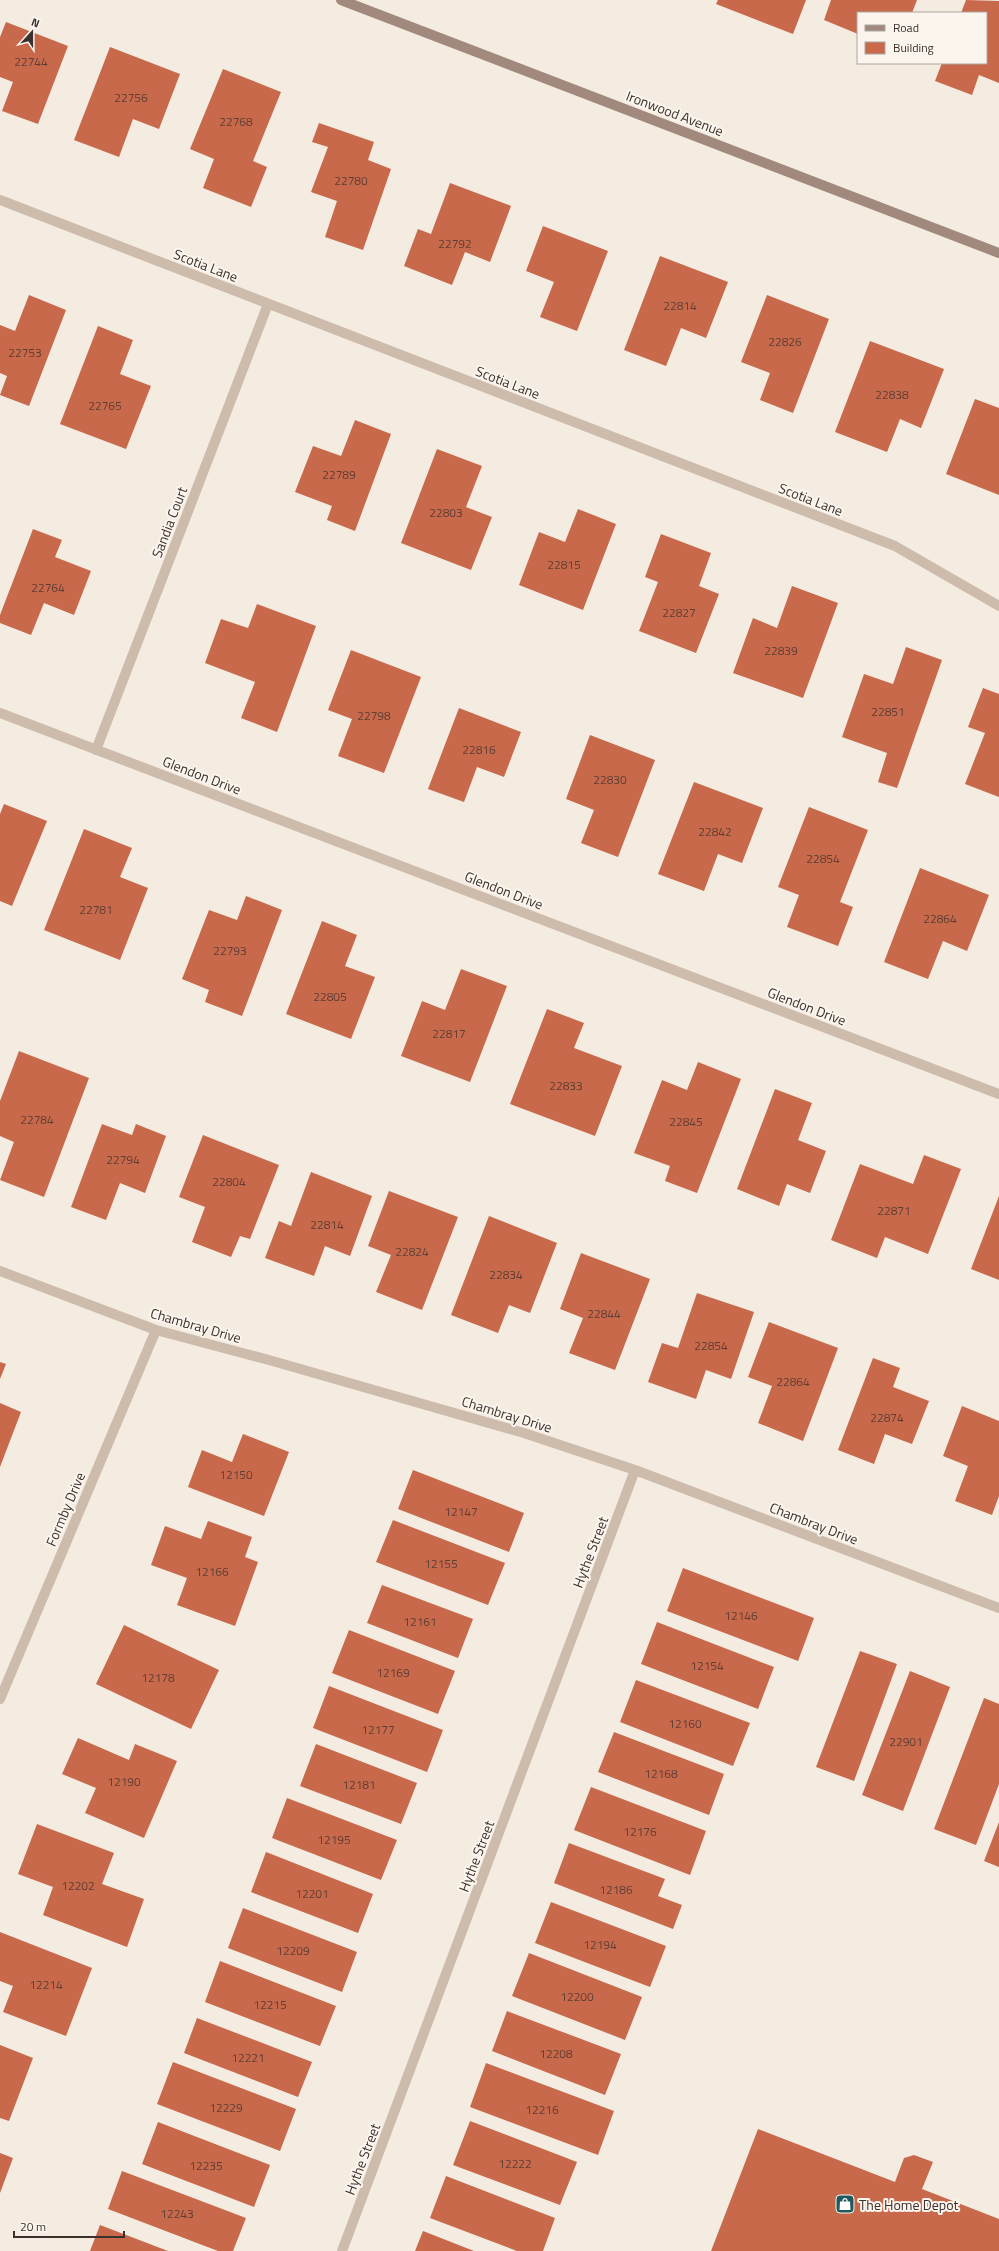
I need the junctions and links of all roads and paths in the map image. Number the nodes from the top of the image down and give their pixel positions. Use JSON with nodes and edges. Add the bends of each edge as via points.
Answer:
{"nodes":[{"id":1,"x":341,"y":0,"type":"edge"},
{"id":2,"x":0,"y":200,"type":"edge"},
{"id":3,"x":999,"y":253,"type":"edge"},
{"id":4,"x":268,"y":304,"type":"junction"},
{"id":5,"x":999,"y":606,"type":"edge"},
{"id":6,"x":0,"y":713,"type":"edge"},
{"id":7,"x":96,"y":750,"type":"junction"},
{"id":8,"x":999,"y":1094,"type":"edge"},
{"id":9,"x":0,"y":1271,"type":"edge"},
{"id":10,"x":156,"y":1330,"type":"junction"},
{"id":11,"x":636,"y":1470,"type":"junction"},
{"id":12,"x":999,"y":1608,"type":"edge"},
{"id":13,"x":0,"y":1699,"type":"edge"},
{"id":14,"x":342,"y":2251,"type":"edge"}],
"edges":[{"from":1,"to":3,"type":"main road","name":"Ironwood Avenue"},
{"from":2,"to":4,"type":"street","name":"Scotia Lane"},
{"from":4,"to":5,"type":"street","name":"Scotia Lane","via":[[896,546]]},
{"from":4,"to":7,"type":"street","name":"Sandia Court"},
{"from":6,"to":7,"type":"street","name":"Glendon Drive"},
{"from":7,"to":8,"type":"street","name":"Glendon Drive"},
{"from":9,"to":10,"type":"street","name":"Chambray Drive"},
{"from":10,"to":11,"type":"street","name":"Chambray Drive","via":[[524,1433]]},
{"from":10,"to":13,"type":"street","name":"Formby Drive"},
{"from":11,"to":12,"type":"street","name":"Chambray Drive"},
{"from":11,"to":14,"type":"street","name":"Hythe Street"}]}
